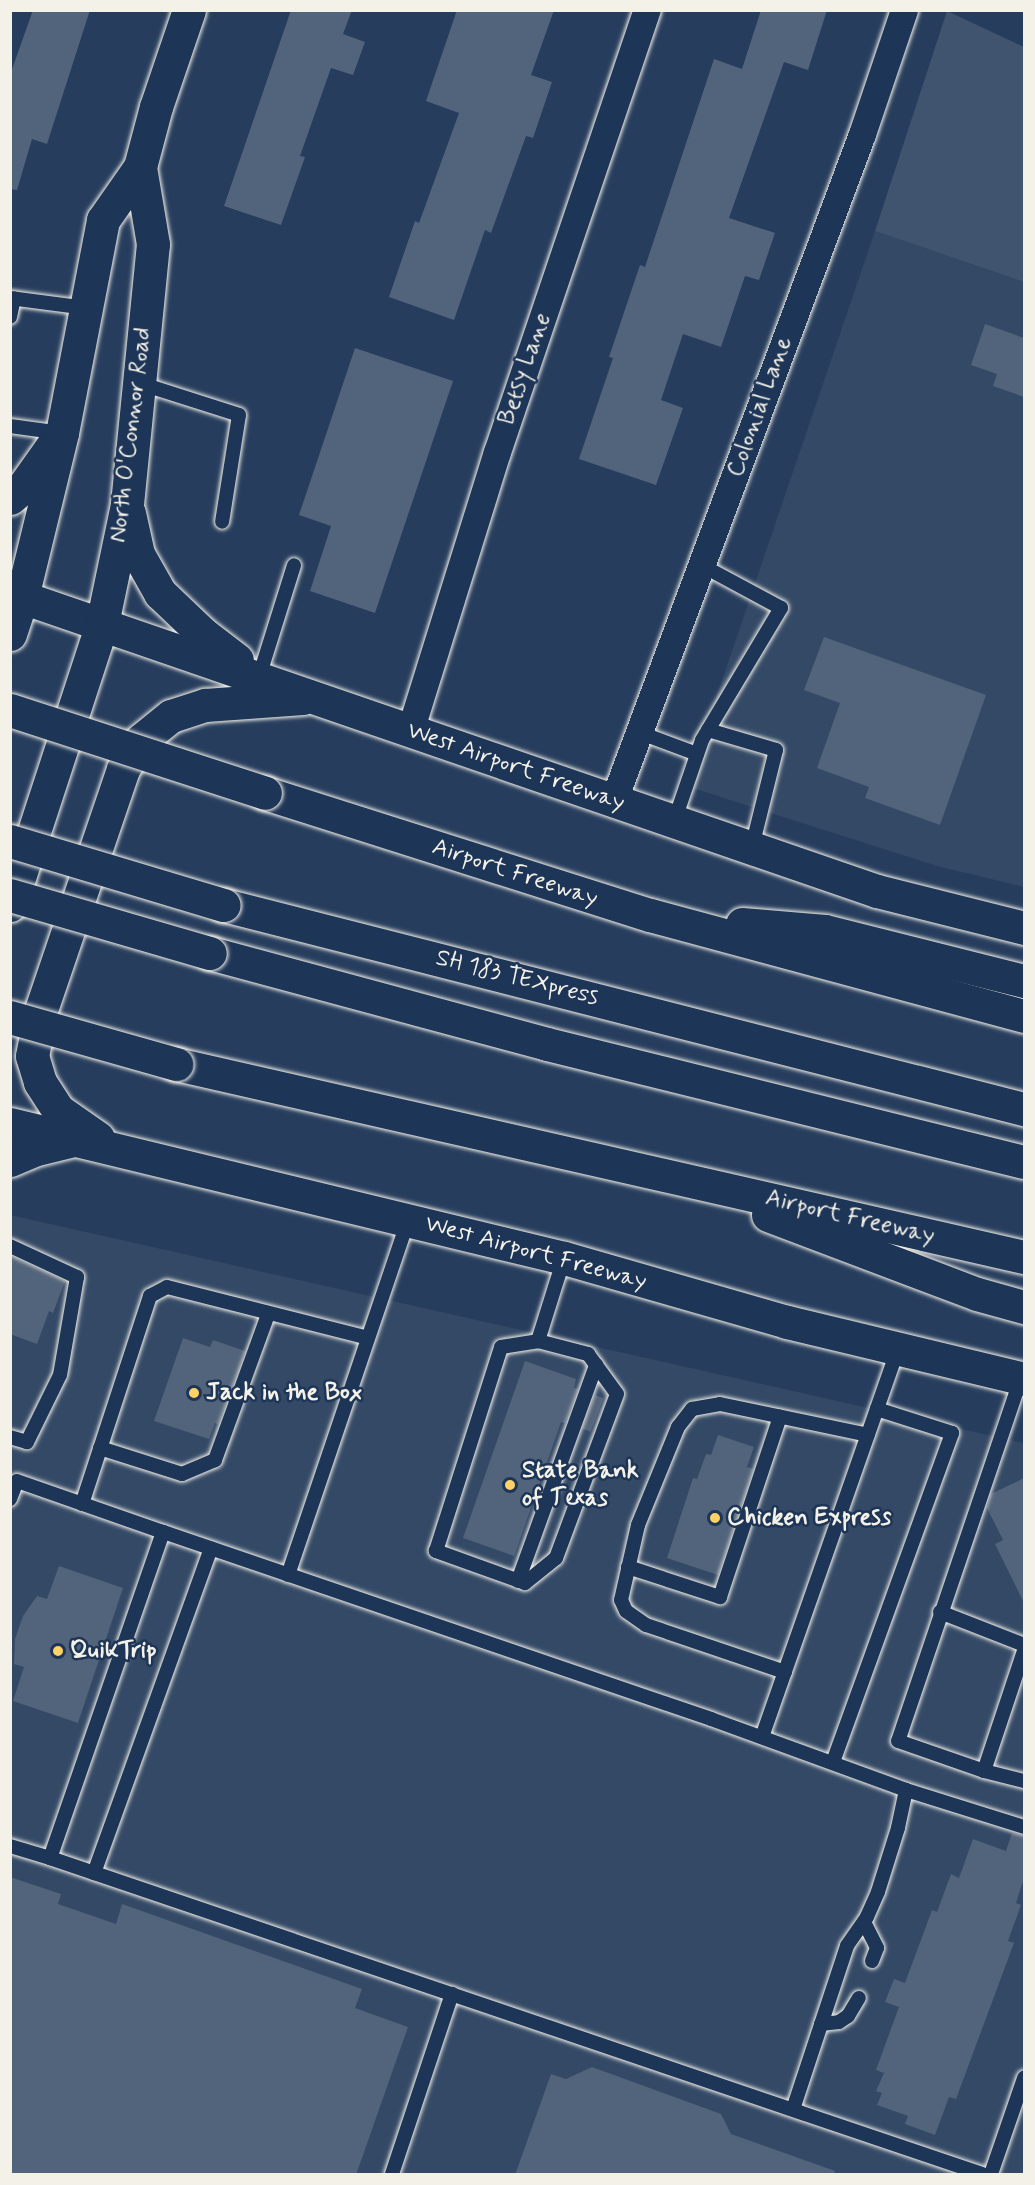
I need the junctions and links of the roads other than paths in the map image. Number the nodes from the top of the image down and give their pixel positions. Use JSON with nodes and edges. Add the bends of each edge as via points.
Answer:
{"nodes":[{"id":1,"x":189,"y":10,"type":"edge"},
{"id":2,"x":647,"y":10,"type":"edge"},
{"id":3,"x":904,"y":10,"type":"edge"},
{"id":4,"x":140,"y":167,"type":"junction"},
{"id":5,"x":12,"y":298,"type":"edge"},
{"id":6,"x":86,"y":309,"type":"junction"},
{"id":7,"x":10,"y":317,"type":"edge"},
{"id":8,"x":138,"y":383,"type":"junction"},
{"id":9,"x":10,"y":426,"type":"edge"},
{"id":10,"x":62,"y":433,"type":"junction"},
{"id":11,"x":10,"y":498,"type":"edge"},
{"id":12,"x":127,"y":504,"type":"junction"},
{"id":13,"x":222,"y":522,"type":"dead end"},
{"id":14,"x":294,"y":565,"type":"dead end"},
{"id":15,"x":701,"y":565,"type":"junction"},
{"id":16,"x":16,"y":595,"type":"edge"},
{"id":17,"x":102,"y":624,"type":"junction"},
{"id":18,"x":10,"y":634,"type":"edge"},
{"id":19,"x":260,"y":677,"type":"junction"},
{"id":20,"x":317,"y":697,"type":"junction"},
{"id":21,"x":10,"y":710,"type":"edge"},
{"id":22,"x":708,"y":730,"type":"junction"},
{"id":23,"x":410,"y":731,"type":"junction"},
{"id":24,"x":638,"y":732,"type":"junction"},
{"id":25,"x":698,"y":754,"type":"junction"},
{"id":26,"x":613,"y":802,"type":"junction"},
{"id":27,"x":675,"y":819,"type":"junction"},
{"id":28,"x":10,"y":841,"type":"edge"},
{"id":29,"x":752,"y":848,"type":"junction"},
{"id":30,"x":10,"y":895,"type":"edge"},
{"id":31,"x":10,"y":905,"type":"edge"},
{"id":32,"x":650,"y":915,"type":"junction"},
{"id":33,"x":1024,"y":928,"type":"edge"},
{"id":34,"x":1024,"y":981,"type":"edge"},
{"id":35,"x":1024,"y":1016,"type":"edge"},
{"id":36,"x":10,"y":1017,"type":"edge"},
{"id":37,"x":1024,"y":1109,"type":"edge"},
{"id":38,"x":10,"y":1124,"type":"edge"},
{"id":39,"x":76,"y":1140,"type":"junction"},
{"id":40,"x":111,"y":1148,"type":"junction"},
{"id":41,"x":10,"y":1161,"type":"edge"},
{"id":42,"x":1024,"y":1162,"type":"edge"},
{"id":43,"x":652,"y":1171,"type":"junction"},
{"id":44,"x":408,"y":1220,"type":"junction"},
{"id":45,"x":10,"y":1246,"type":"edge"},
{"id":46,"x":1024,"y":1257,"type":"edge"},
{"id":47,"x":564,"y":1258,"type":"junction"},
{"id":48,"x":1024,"y":1307,"type":"edge"},
{"id":49,"x":268,"y":1314,"type":"junction"},
{"id":50,"x":368,"y":1338,"type":"junction"},
{"id":51,"x":538,"y":1341,"type":"junction"},
{"id":52,"x":899,"y":1347,"type":"junction"},
{"id":53,"x":596,"y":1365,"type":"junction"},
{"id":54,"x":1023,"y":1379,"type":"edge"},
{"id":55,"x":877,"y":1409,"type":"junction"},
{"id":56,"x":780,"y":1417,"type":"junction"},
{"id":57,"x":868,"y":1435,"type":"junction"},
{"id":58,"x":10,"y":1437,"type":"edge"},
{"id":59,"x":100,"y":1448,"type":"junction"},
{"id":60,"x":10,"y":1499,"type":"edge"},
{"id":61,"x":82,"y":1504,"type":"junction"},
{"id":62,"x":163,"y":1532,"type":"junction"},
{"id":63,"x":212,"y":1548,"type":"junction"},
{"id":64,"x":628,"y":1567,"type":"junction"},
{"id":65,"x":288,"y":1575,"type":"junction"},
{"id":66,"x":518,"y":1581,"type":"junction"},
{"id":67,"x":940,"y":1612,"type":"junction"},
{"id":68,"x":1024,"y":1645,"type":"edge"},
{"id":69,"x":1024,"y":1650,"type":"edge"},
{"id":70,"x":785,"y":1672,"type":"junction"},
{"id":71,"x":762,"y":1737,"type":"junction"},
{"id":72,"x":833,"y":1762,"type":"junction"},
{"id":73,"x":984,"y":1771,"type":"junction"},
{"id":74,"x":1024,"y":1782,"type":"edge"},
{"id":75,"x":906,"y":1790,"type":"junction"},
{"id":76,"x":1024,"y":1827,"type":"edge"},
{"id":77,"x":10,"y":1846,"type":"edge"},
{"id":78,"x":50,"y":1858,"type":"junction"},
{"id":79,"x":94,"y":1873,"type":"junction"},
{"id":80,"x":864,"y":1922,"type":"junction"},
{"id":81,"x":872,"y":1961,"type":"dead end"},
{"id":82,"x":452,"y":1994,"type":"junction"},
{"id":83,"x":860,"y":1998,"type":"dead end"},
{"id":84,"x":821,"y":2024,"type":"junction"},
{"id":85,"x":1024,"y":2078,"type":"edge"},
{"id":86,"x":793,"y":2109,"type":"junction"},
{"id":87,"x":392,"y":2175,"type":"edge"},
{"id":88,"x":982,"y":2175,"type":"edge"},
{"id":89,"x":991,"y":2175,"type":"edge"}],
"edges":[{"from":1,"to":4,"type":"main road","name":"North O'Connor Road"},
{"from":2,"to":23,"type":"street","name":"Betsy Lane","via":[[497,452]]},
{"from":3,"to":15,"type":"street","name":"Colonial Lane","via":[[862,134]]},
{"from":4,"to":6,"type":"main road","name":"North O'Connor Road","via":[[103,220]]},
{"from":4,"to":8,"type":"main road","name":"North O'Connor Road","via":[[153,244]]},
{"from":5,"to":6,"type":"lane"},
{"from":5,"to":7,"type":"lane"},
{"from":6,"to":10,"type":"main road","name":"North O'Connor Road"},
{"from":8,"to":12,"type":"main road","name":"North O'Connor Road"},
{"from":8,"to":13,"type":"lane","via":[[239,415]]},
{"from":9,"to":10,"type":"lane"},
{"from":10,"to":11,"type":"main road","via":[[23,487]]},
{"from":10,"to":16,"type":"main road","name":"North O'Connor Road"},
{"from":12,"to":17,"type":"main road","name":"North O'Connor Road"},
{"from":12,"to":19,"type":"main road","via":[[138,554],[160,593],[202,633]]},
{"from":14,"to":19,"type":"lane"},
{"from":15,"to":22,"type":"lane","via":[[781,608]]},
{"from":15,"to":24,"type":"street","name":"Colonial Lane"},
{"from":16,"to":17,"type":"main road","name":"West Airport Freeway"},
{"from":16,"to":18,"type":"main road","name":"North O'Connor Road"},
{"from":17,"to":19,"type":"main road","name":"West Airport Freeway"},
{"from":17,"to":31,"type":"main road","name":"North O'Connor Road"},
{"from":19,"to":20,"type":"main road","name":"West Airport Freeway"},
{"from":20,"to":23,"type":"main road","name":"West Airport Freeway"},
{"from":20,"to":40,"type":"main road","via":[[205,705],[171,716],[141,740],[123,769],[41,1010],[32,1056],[40,1082],[58,1110]]},
{"from":21,"to":32,"type":"main road","name":"Airport Freeway","bridge":true},
{"from":22,"to":25,"type":"lane"},
{"from":22,"to":29,"type":"lane","via":[[776,750]]},
{"from":23,"to":26,"type":"main road","name":"West Airport Freeway"},
{"from":24,"to":25,"type":"lane"},
{"from":24,"to":26,"type":"street","name":"Colonial Lane"},
{"from":25,"to":27,"type":"lane"},
{"from":26,"to":27,"type":"main road","name":"West Airport Freeway"},
{"from":27,"to":29,"type":"main road","name":"West Airport Freeway"},
{"from":28,"to":37,"type":"main road","name":"SH 183 TEXpress","bridge":true,"via":[[224,905]]},
{"from":29,"to":33,"type":"main road","name":"West Airport Freeway","via":[[877,891]]},
{"from":30,"to":42,"type":"main road","bridge":true,"via":[[536,1041]]},
{"from":32,"to":34,"type":"main road","via":[[825,931]]},
{"from":32,"to":35,"type":"main road","name":"Airport Freeway"},
{"from":36,"to":43,"type":"main road","name":"Airport Freeway","bridge":true,"via":[[176,1064]]},
{"from":38,"to":39,"type":"main road","name":"West Airport Freeway"},
{"from":39,"to":40,"type":"main road","name":"West Airport Freeway"},
{"from":39,"to":41,"type":"main road","via":[[33,1150]]},
{"from":40,"to":44,"type":"main road","name":"West Airport Freeway"},
{"from":43,"to":46,"type":"main road","name":"Airport Freeway"},
{"from":43,"to":48,"type":"main road","via":[[977,1294]]},
{"from":44,"to":47,"type":"main road","name":"West Airport Freeway"},
{"from":44,"to":50,"type":"lane"},
{"from":45,"to":58,"type":"lane","via":[[77,1277],[60,1375],[27,1442]]},
{"from":47,"to":51,"type":"lane"},
{"from":47,"to":52,"type":"main road","name":"West Airport Freeway","via":[[787,1322]]},
{"from":49,"to":50,"type":"lane"},
{"from":49,"to":59,"type":"lane","via":[[214,1460],[182,1474]]},
{"from":49,"to":59,"type":"lane","via":[[167,1287],[150,1296]]},
{"from":50,"to":65,"type":"lane"},
{"from":51,"to":53,"type":"lane","via":[[588,1354]]},
{"from":51,"to":66,"type":"lane","via":[[501,1347],[436,1551]]},
{"from":52,"to":54,"type":"main road","name":"West Airport Freeway"},
{"from":52,"to":55,"type":"lane"},
{"from":53,"to":66,"type":"lane"},
{"from":53,"to":66,"type":"lane","via":[[617,1394],[556,1558],[525,1583]]},
{"from":54,"to":67,"type":"lane"},
{"from":55,"to":57,"type":"lane"},
{"from":55,"to":72,"type":"lane","via":[[952,1433]]},
{"from":56,"to":57,"type":"lane"},
{"from":56,"to":64,"type":"lane","via":[[720,1404],[692,1408],[678,1427],[638,1525]]},
{"from":56,"to":64,"type":"lane","via":[[720,1597]]},
{"from":57,"to":70,"type":"lane"},
{"from":59,"to":61,"type":"lane"},
{"from":60,"to":61,"type":"lane","via":[[17,1481]]},
{"from":61,"to":62,"type":"lane"},
{"from":62,"to":63,"type":"lane"},
{"from":62,"to":78,"type":"lane"},
{"from":63,"to":65,"type":"lane"},
{"from":63,"to":79,"type":"lane"},
{"from":64,"to":70,"type":"lane","via":[[621,1600],[626,1611],[646,1625]]},
{"from":65,"to":71,"type":"lane"},
{"from":67,"to":68,"type":"lane"},
{"from":67,"to":73,"type":"lane","via":[[898,1741]]},
{"from":69,"to":73,"type":"lane"},
{"from":70,"to":71,"type":"lane"},
{"from":71,"to":72,"type":"lane"},
{"from":72,"to":75,"type":"lane"},
{"from":73,"to":74,"type":"lane"},
{"from":75,"to":76,"type":"lane"},
{"from":75,"to":80,"type":"lane","via":[[898,1828]]},
{"from":77,"to":78,"type":"lane"},
{"from":78,"to":79,"type":"lane"},
{"from":79,"to":82,"type":"lane"},
{"from":80,"to":81,"type":"lane","via":[[877,1948]]},
{"from":80,"to":84,"type":"lane","via":[[847,1946]]},
{"from":82,"to":86,"type":"lane"},
{"from":82,"to":87,"type":"lane"},
{"from":83,"to":84,"type":"lane","via":[[848,2016]]},
{"from":84,"to":86,"type":"lane"},
{"from":85,"to":89,"type":"lane"},
{"from":86,"to":88,"type":"lane"}]}
